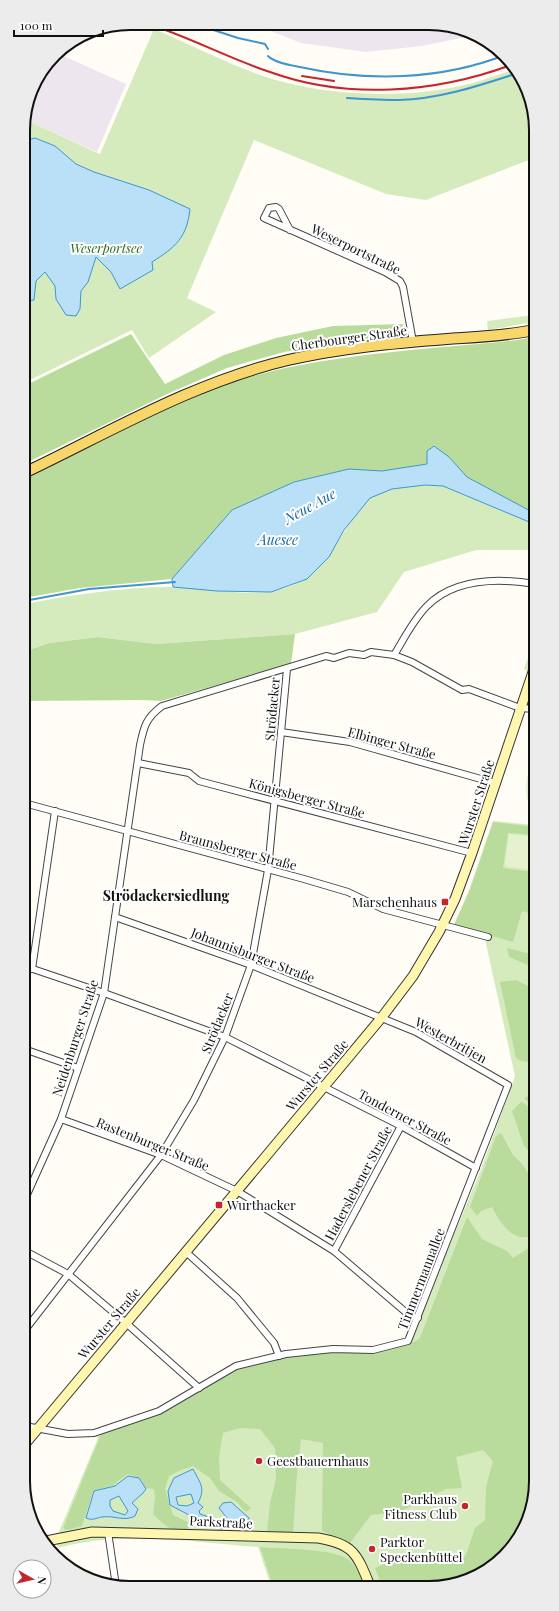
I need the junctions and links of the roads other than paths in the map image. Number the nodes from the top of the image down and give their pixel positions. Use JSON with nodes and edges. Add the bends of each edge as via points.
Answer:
{"nodes":[{"id":1,"x":290,"y":230,"type":"junction"},
{"id":2,"x":529,"y":331,"type":"edge"},
{"id":3,"x":412,"y":342,"type":"junction"},
{"id":4,"x":30,"y":470,"type":"edge"},
{"id":5,"x":529,"y":583,"type":"edge"},
{"id":6,"x":394,"y":655,"type":"junction"},
{"id":7,"x":286,"y":670,"type":"junction"},
{"id":8,"x":529,"y":683,"type":"edge"},
{"id":9,"x":520,"y":708,"type":"junction"},
{"id":10,"x":529,"y":709,"type":"edge"},
{"id":11,"x":281,"y":732,"type":"junction"},
{"id":12,"x":138,"y":763,"type":"junction"},
{"id":13,"x":495,"y":783,"type":"junction"},
{"id":14,"x":274,"y":801,"type":"junction"},
{"id":15,"x":30,"y":805,"type":"edge"},
{"id":16,"x":54,"y":811,"type":"junction"},
{"id":17,"x":128,"y":831,"type":"junction"},
{"id":18,"x":472,"y":853,"type":"junction"},
{"id":19,"x":268,"y":870,"type":"junction"},
{"id":20,"x":115,"y":916,"type":"junction"},
{"id":21,"x":444,"y":924,"type":"junction"},
{"id":22,"x":488,"y":937,"type":"dead end"},
{"id":23,"x":251,"y":965,"type":"junction"},
{"id":24,"x":32,"y":968,"type":"joint"},
{"id":25,"x":104,"y":993,"type":"junction"},
{"id":26,"x":382,"y":1017,"type":"junction"},
{"id":27,"x":225,"y":1037,"type":"junction"},
{"id":28,"x":30,"y":1050,"type":"edge"},
{"id":29,"x":78,"y":1068,"type":"junction"},
{"id":30,"x":508,"y":1085,"type":"joint"},
{"id":31,"x":324,"y":1086,"type":"junction"},
{"id":32,"x":61,"y":1119,"type":"junction"},
{"id":33,"x":401,"y":1126,"type":"junction"},
{"id":34,"x":161,"y":1155,"type":"junction"},
{"id":35,"x":476,"y":1168,"type":"junction"},
{"id":36,"x":30,"y":1188,"type":"edge"},
{"id":37,"x":237,"y":1191,"type":"junction"},
{"id":38,"x":334,"y":1251,"type":"junction"},
{"id":39,"x":186,"y":1252,"type":"junction"},
{"id":40,"x":30,"y":1254,"type":"edge"},
{"id":41,"x":68,"y":1274,"type":"junction"},
{"id":42,"x":418,"y":1318,"type":"junction"},
{"id":43,"x":30,"y":1323,"type":"edge"},
{"id":44,"x":126,"y":1323,"type":"junction"},
{"id":45,"x":279,"y":1356,"type":"junction"},
{"id":46,"x":200,"y":1388,"type":"junction"},
{"id":47,"x":30,"y":1427,"type":"edge"},
{"id":48,"x":38,"y":1429,"type":"junction"},
{"id":49,"x":30,"y":1438,"type":"edge"},
{"id":50,"x":108,"y":1532,"type":"junction"},
{"id":51,"x":50,"y":1540,"type":"edge"},
{"id":52,"x":115,"y":1580,"type":"edge"},
{"id":53,"x":368,"y":1581,"type":"edge"}],
"edges":[{"from":1,"to":1,"type":"street","name":"Weserportstraße","via":[[279,209],[276,206],[268,208],[264,218]]},
{"from":1,"to":3,"type":"street","name":"Weserportstraße","via":[[400,281],[406,294]]},
{"from":2,"to":3,"type":"main road","name":"Cherbourger Straße"},
{"from":3,"to":4,"type":"main road","name":"Cherbourger Straße","via":[[331,351],[230,376],[184,395]]},
{"from":5,"to":6,"type":"street","via":[[485,582],[460,586],[448,591],[436,598],[419,615]]},
{"from":6,"to":7,"type":"street","via":[[371,652],[364,655],[349,653],[334,658],[326,656]]},
{"from":6,"to":9,"type":"street","via":[[412,662],[462,690],[469,689]]},
{"from":7,"to":11,"type":"street","name":"Strödacker"},
{"from":7,"to":12,"type":"street","name":"Neidenburger Straße","via":[[162,706],[152,713],[144,725]]},
{"from":8,"to":9,"type":"street","name":"Wurster Straße"},
{"from":9,"to":10,"type":"street"},
{"from":9,"to":13,"type":"street","name":"Wurster Straße"},
{"from":11,"to":13,"type":"street","name":"Elbinger Straße","via":[[350,742]]},
{"from":11,"to":14,"type":"street","name":"Strödacker"},
{"from":12,"to":14,"type":"street","name":"Königsberger Straße","via":[[189,773],[199,781]]},
{"from":12,"to":17,"type":"street","name":"Neidenburger Straße"},
{"from":13,"to":18,"type":"street","name":"Wurster Straße"},
{"from":14,"to":18,"type":"street","name":"Königsberger Straße"},
{"from":14,"to":19,"type":"street","name":"Strödacker"},
{"from":15,"to":16,"type":"street","name":"Braunsberger Straße"},
{"from":16,"to":17,"type":"street","name":"Braunsberger Straße"},
{"from":16,"to":24,"type":"street"},
{"from":17,"to":19,"type":"street","name":"Braunsberger Straße"},
{"from":17,"to":20,"type":"street","name":"Neidenburger Straße"},
{"from":18,"to":21,"type":"street","name":"Wurster Straße"},
{"from":19,"to":21,"type":"street","name":"Braunsberger Straße","via":[[348,892],[383,909]]},
{"from":19,"to":23,"type":"street","name":"Strödacker"},
{"from":20,"to":23,"type":"street","name":"Johannisburger Straße"},
{"from":20,"to":25,"type":"street","name":"Neidenburger Straße"},
{"from":21,"to":22,"type":"street"},
{"from":21,"to":26,"type":"street","name":"Wurster Straße","via":[[412,976]]},
{"from":23,"to":26,"type":"street","name":"Johannisburger Straße"},
{"from":23,"to":27,"type":"street","name":"Strödacker"},
{"from":24,"to":25,"type":"street","name":"Tonderner Straße"},
{"from":25,"to":27,"type":"street","name":"Tonderner Straße"},
{"from":25,"to":29,"type":"street","name":"Neidenburger Straße"},
{"from":26,"to":30,"type":"street","name":"Westerbritjen","via":[[416,1032]]},
{"from":26,"to":31,"type":"street","name":"Wurster Straße"},
{"from":27,"to":31,"type":"street","name":"Tonderner Straße"},
{"from":27,"to":34,"type":"street","name":"Strödacker","via":[[194,1100]]},
{"from":28,"to":29,"type":"street"},
{"from":29,"to":32,"type":"street","name":"Neidenburger Straße"},
{"from":30,"to":35,"type":"street","name":"Timmermannallee"},
{"from":31,"to":33,"type":"street","name":"Tonderner Straße"},
{"from":31,"to":37,"type":"street","name":"Wurster Straße"},
{"from":32,"to":34,"type":"street","name":"Rastenburger Straße"},
{"from":32,"to":36,"type":"street","name":"Neidenburger Straße"},
{"from":33,"to":35,"type":"street","name":"Tonderner Straße"},
{"from":33,"to":38,"type":"street","name":"Haderslebener Straße"},
{"from":34,"to":37,"type":"street","name":"Rastenburger Straße"},
{"from":34,"to":41,"type":"street","name":"Strödacker"},
{"from":35,"to":42,"type":"street","name":"Timmermannallee"},
{"from":37,"to":38,"type":"street"},
{"from":37,"to":39,"type":"street","name":"Wurster Straße"},
{"from":38,"to":42,"type":"street","via":[[409,1315]]},
{"from":39,"to":44,"type":"street","name":"Wurster Straße"},
{"from":39,"to":45,"type":"street","via":[[237,1298],[274,1343]]},
{"from":40,"to":41,"type":"street"},
{"from":41,"to":43,"type":"street","name":"Strödacker"},
{"from":41,"to":44,"type":"street"},
{"from":42,"to":45,"type":"street","name":"Timmermannallee","via":[[408,1341],[373,1350],[333,1349]]},
{"from":44,"to":46,"type":"street"},
{"from":44,"to":48,"type":"street","name":"Wurster Straße"},
{"from":45,"to":46,"type":"street","name":"Timmermannallee","via":[[236,1366]]},
{"from":46,"to":48,"type":"street","name":"Timmermannallee","via":[[159,1412],[100,1432],[68,1434]]},
{"from":47,"to":48,"type":"street","name":"Timmermannallee"},
{"from":48,"to":49,"type":"street","name":"Wurster Straße"},
{"from":50,"to":51,"type":"street","name":"Parkstraße","via":[[92,1532]]},
{"from":50,"to":52,"type":"street"},
{"from":50,"to":53,"type":"street","name":"Parkstraße","via":[[333,1540],[350,1549]]}]}
